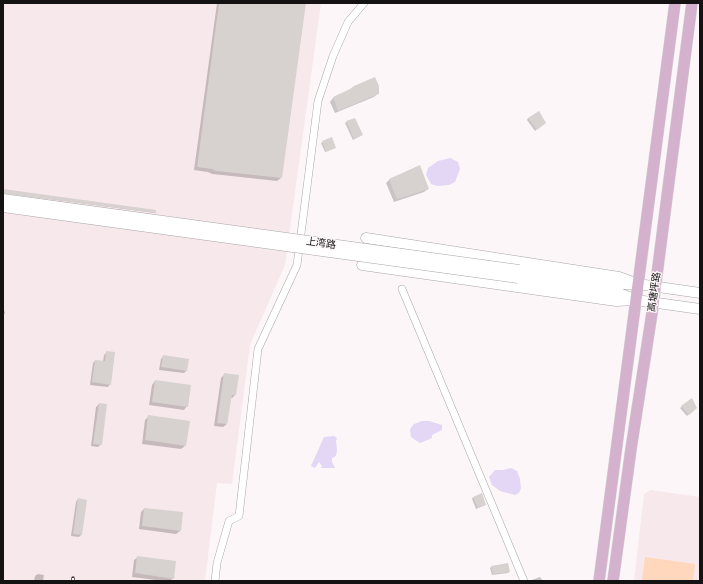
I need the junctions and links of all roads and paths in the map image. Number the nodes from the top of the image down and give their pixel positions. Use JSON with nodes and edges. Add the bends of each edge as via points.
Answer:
{"nodes":[{"id":1,"x":364,"y":3,"type":"edge"},
{"id":2,"x":675,"y":3,"type":"edge"},
{"id":3,"x":692,"y":3,"type":"edge"},
{"id":4,"x":3,"y":200,"type":"edge"},
{"id":5,"x":3,"y":207,"type":"edge"},
{"id":6,"x":366,"y":238,"type":"dead end"},
{"id":7,"x":362,"y":265,"type":"dead end"},
{"id":8,"x":518,"y":274,"type":"junction"},
{"id":9,"x":638,"y":284,"type":"junction"},
{"id":10,"x":655,"y":287,"type":"junction"},
{"id":11,"x":402,"y":289,"type":"dead end"},
{"id":12,"x":700,"y":293,"type":"edge"},
{"id":13,"x":636,"y":300,"type":"junction"},
{"id":14,"x":653,"y":302,"type":"junction"},
{"id":15,"x":700,"y":309,"type":"edge"},
{"id":16,"x":215,"y":581,"type":"edge"},
{"id":17,"x":524,"y":581,"type":"edge"},
{"id":18,"x":599,"y":581,"type":"edge"},
{"id":19,"x":613,"y":581,"type":"edge"}],
"edges":[{"from":1,"to":16,"type":"street","via":[[348,22],[318,100],[297,266],[258,349],[239,516],[229,521],[217,563]]},
{"from":2,"to":9,"type":"main road","name":"高塘坪路"},
{"from":3,"to":10,"type":"main road","name":"高塘坪路"},
{"from":4,"to":8,"type":"main road","name":"上湾路","bridge":true},
{"from":5,"to":8,"type":"main road","name":"上湾路","bridge":true},
{"from":6,"to":9,"type":"main road","name":"上湾路","via":[[619,277]]},
{"from":7,"to":13,"type":"main road","name":"上湾路","via":[[616,302]]},
{"from":8,"to":9,"type":"main road","name":"上湾路"},
{"from":8,"to":13,"type":"main road","name":"上湾路","via":[[618,292]]},
{"from":9,"to":10,"type":"main road","name":"上湾路"},
{"from":9,"to":13,"type":"main road","name":"高塘坪路"},
{"from":10,"to":12,"type":"main road","name":"上湾路"},
{"from":10,"to":14,"type":"main road","name":"高塘坪路"},
{"from":11,"to":17,"type":"street"},
{"from":13,"to":14,"type":"main road","name":"上湾路"},
{"from":13,"to":18,"type":"main road","name":"高塘坪路"},
{"from":14,"to":15,"type":"main road","name":"上湾路"},
{"from":14,"to":19,"type":"main road","name":"高塘坪路"}]}
